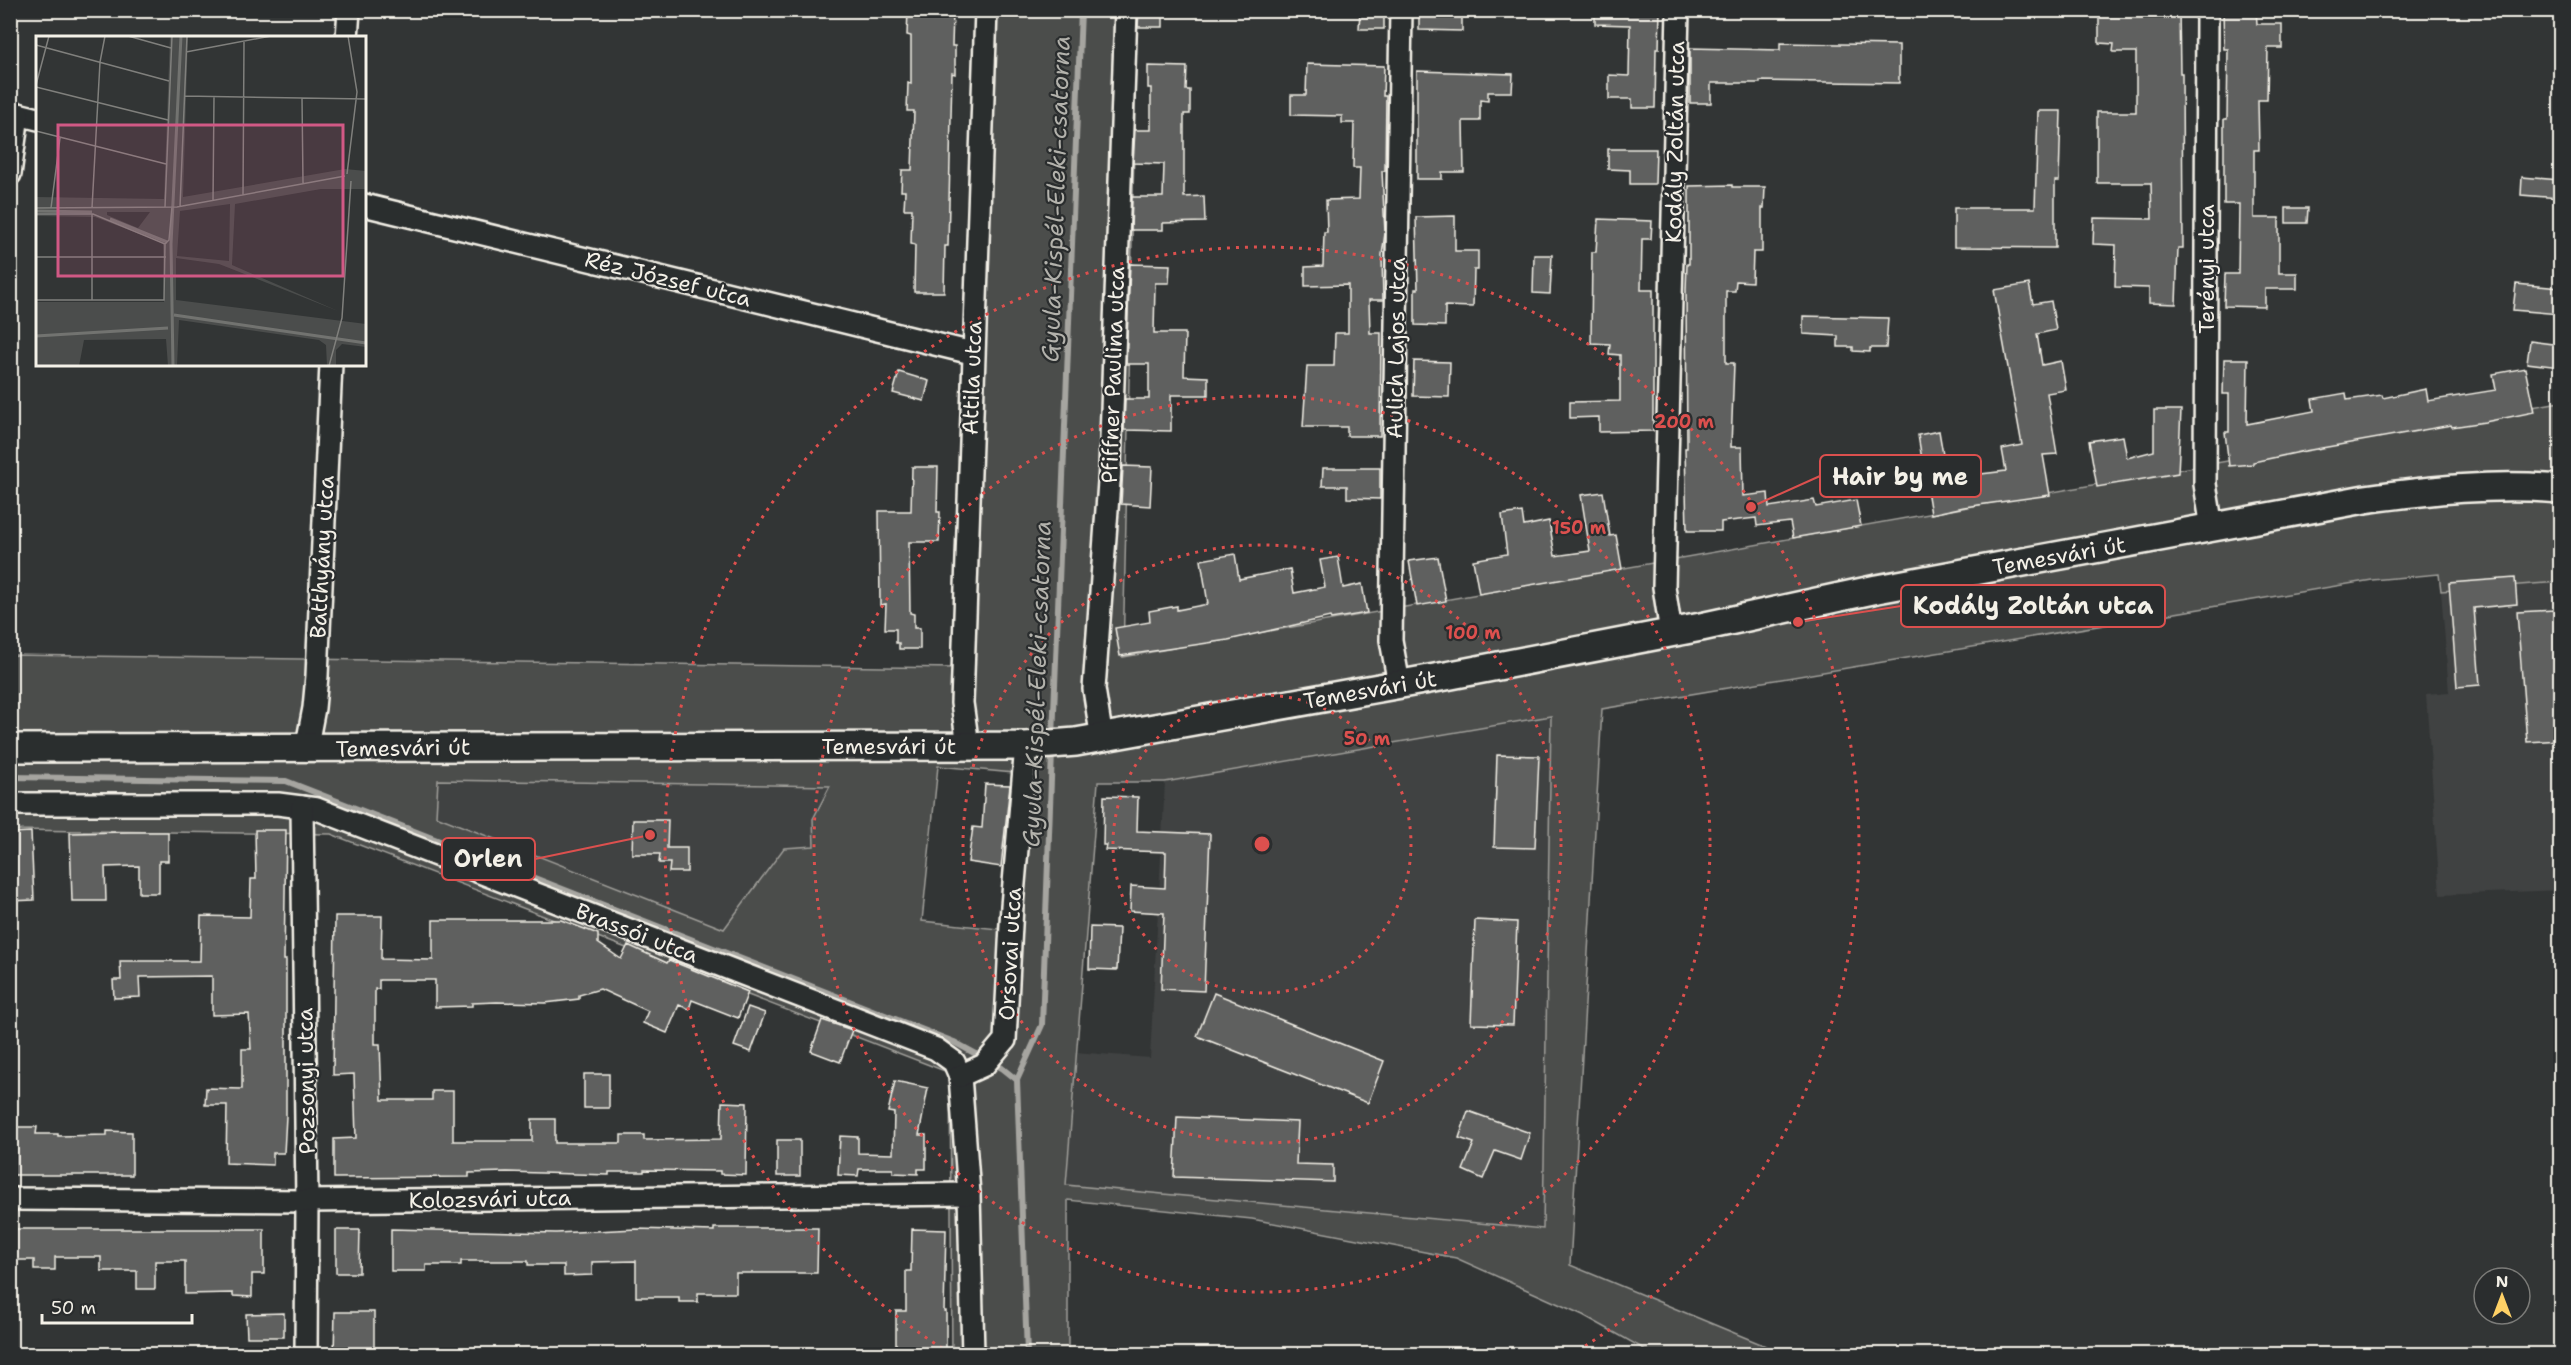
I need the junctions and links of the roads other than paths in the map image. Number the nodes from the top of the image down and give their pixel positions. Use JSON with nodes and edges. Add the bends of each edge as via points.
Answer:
{"nodes":[{"id":1,"x":349,"y":10,"type":"edge"},
{"id":2,"x":986,"y":10,"type":"edge"},
{"id":3,"x":1126,"y":10,"type":"edge"},
{"id":4,"x":1401,"y":10,"type":"edge"},
{"id":5,"x":1678,"y":10,"type":"edge"},
{"id":6,"x":2207,"y":10,"type":"edge"},
{"id":7,"x":347,"y":36,"type":"edge"},
{"id":8,"x":22,"y":115,"type":"edge"},
{"id":9,"x":10,"y":174,"type":"edge"},
{"id":10,"x":366,"y":205,"type":"edge"},
{"id":11,"x":972,"y":353,"type":"junction"},
{"id":12,"x":331,"y":366,"type":"edge"},
{"id":13,"x":2560,"y":470,"type":"edge"},
{"id":14,"x":2560,"y":489,"type":"edge"},
{"id":15,"x":2420,"y":491,"type":"junction"},
{"id":16,"x":2212,"y":528,"type":"junction"},
{"id":17,"x":1671,"y":633,"type":"junction"},
{"id":18,"x":1399,"y":684,"type":"junction"},
{"id":19,"x":1089,"y":740,"type":"junction"},
{"id":20,"x":1031,"y":745,"type":"junction"},
{"id":21,"x":968,"y":746,"type":"junction"},
{"id":22,"x":10,"y":748,"type":"edge"},
{"id":23,"x":306,"y":750,"type":"junction"},
{"id":24,"x":10,"y":804,"type":"edge"},
{"id":25,"x":302,"y":807,"type":"junction"},
{"id":26,"x":960,"y":1076,"type":"junction"},
{"id":27,"x":969,"y":1194,"type":"junction"},
{"id":28,"x":10,"y":1199,"type":"edge"},
{"id":29,"x":307,"y":1201,"type":"junction"},
{"id":30,"x":306,"y":1354,"type":"edge"},
{"id":31,"x":973,"y":1354,"type":"edge"}],
"edges":[{"from":1,"to":7,"type":"street"},
{"from":2,"to":11,"type":"street","name":"Attila utca"},
{"from":3,"to":19,"type":"street","name":"Pfiffner Paulina utca","via":[[1110,468]]},
{"from":4,"to":18,"type":"street","name":"Aulich Lajos utca","via":[[1391,640]]},
{"from":5,"to":17,"type":"street","name":"Kodály Zoltán utca","via":[[1664,587]]},
{"from":6,"to":16,"type":"street","name":"Terényi utca","via":[[2205,484]]},
{"from":8,"to":9,"type":"street"},
{"from":10,"to":11,"type":"street","name":"Réz József utca"},
{"from":11,"to":21,"type":"street","name":"Attila utca","via":[[962,704]]},
{"from":12,"to":23,"type":"street","name":"Batthyány utca","via":[[317,676]]},
{"from":13,"to":15,"type":"street","name":"Temesvári út","via":[[2454,481]]},
{"from":14,"to":15,"type":"street","name":"Temesvári út"},
{"from":15,"to":16,"type":"street","name":"Temesvári út"},
{"from":16,"to":17,"type":"street","name":"Temesvári út","via":[[1877,589]]},
{"from":17,"to":18,"type":"street","name":"Temesvári út"},
{"from":18,"to":19,"type":"street","name":"Temesvári út"},
{"from":19,"to":20,"type":"street","name":"Temesvári út"},
{"from":20,"to":21,"type":"street","name":"Temesvári út"},
{"from":20,"to":26,"type":"street","name":"Orsovai utca","via":[[1012,906],[1005,1040],[989,1060]]},
{"from":21,"to":23,"type":"street","name":"Temesvári út"},
{"from":22,"to":23,"type":"street","name":"Temesvári út"},
{"from":24,"to":25,"type":"street"},
{"from":25,"to":26,"type":"street","name":"Brassói utca","via":[[317,809],[936,1049],[954,1062]]},
{"from":25,"to":29,"type":"street","name":"Pozsonyi utca"},
{"from":26,"to":27,"type":"street"},
{"from":27,"to":29,"type":"street","name":"Kolozsvári utca"},
{"from":27,"to":31,"type":"street"},
{"from":28,"to":29,"type":"street","name":"Kolozsvári utca"},
{"from":29,"to":30,"type":"street","name":"Pozsonyi utca"}]}
